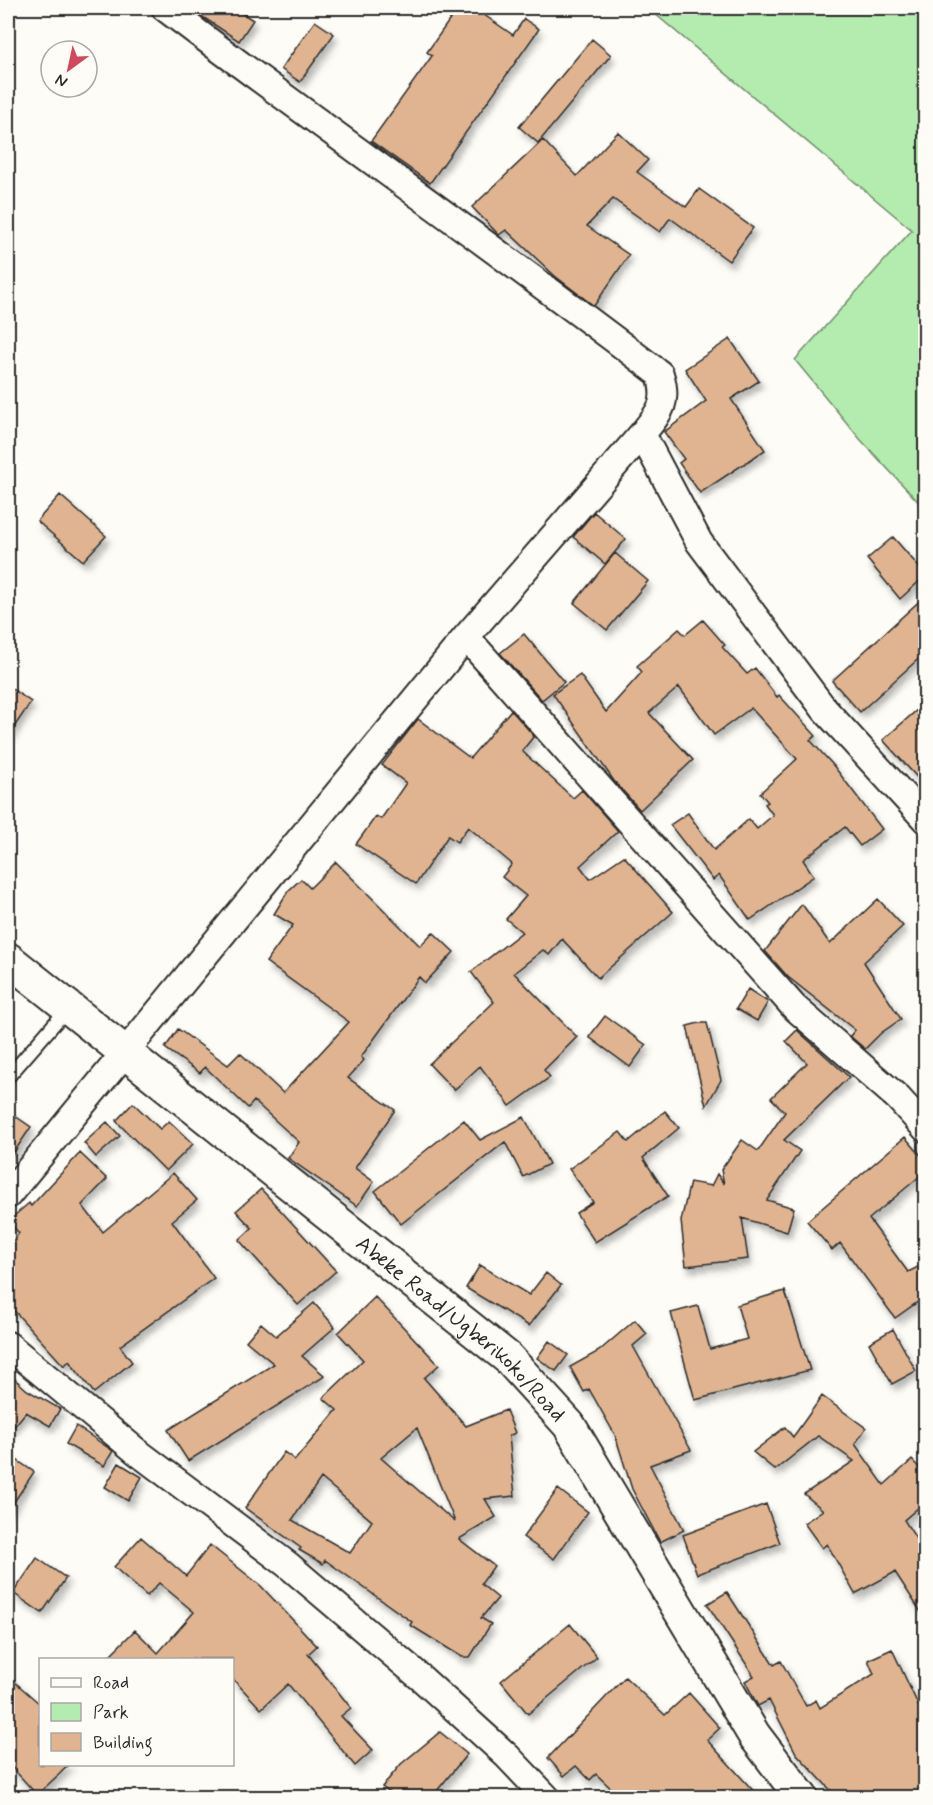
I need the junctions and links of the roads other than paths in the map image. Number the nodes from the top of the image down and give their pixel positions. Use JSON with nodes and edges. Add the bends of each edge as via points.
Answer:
{"nodes":[{"id":1,"x":165,"y":8,"type":"edge"},
{"id":2,"x":642,"y":434,"type":"junction"},
{"id":3,"x":466,"y":637,"type":"junction"},
{"id":4,"x":926,"y":820,"type":"edge"},
{"id":5,"x":8,"y":959,"type":"edge"},
{"id":6,"x":69,"y":1007,"type":"junction"},
{"id":7,"x":127,"y":1052,"type":"junction"},
{"id":8,"x":8,"y":1077,"type":"edge"},
{"id":9,"x":926,"y":1129,"type":"edge"},
{"id":10,"x":8,"y":1195,"type":"edge"},
{"id":11,"x":8,"y":1345,"type":"edge"},
{"id":12,"x":547,"y":1797,"type":"edge"},
{"id":13,"x":802,"y":1797,"type":"edge"}],
"edges":[{"from":1,"to":2,"type":"street","via":[[530,274],[660,374],[665,390],[661,410]]},
{"from":2,"to":3,"type":"street"},
{"from":2,"to":4,"type":"street","via":[[699,542],[825,710]]},
{"from":3,"to":7,"type":"street"},
{"from":3,"to":9,"type":"street","via":[[794,1007],[898,1098]]},
{"from":5,"to":6,"type":"street","name":"Abeke Road/Ugberikoko/Road"},
{"from":6,"to":7,"type":"street","name":"Abeke Road/Ugberikoko/Road"},
{"from":6,"to":8,"type":"lane"},
{"from":7,"to":10,"type":"street"},
{"from":7,"to":13,"type":"street","name":"Abeke Road/Ugberikoko/Road","via":[[508,1358],[568,1425],[754,1735]]},
{"from":11,"to":12,"type":"street","via":[[136,1451],[288,1565],[429,1685]]}]}
